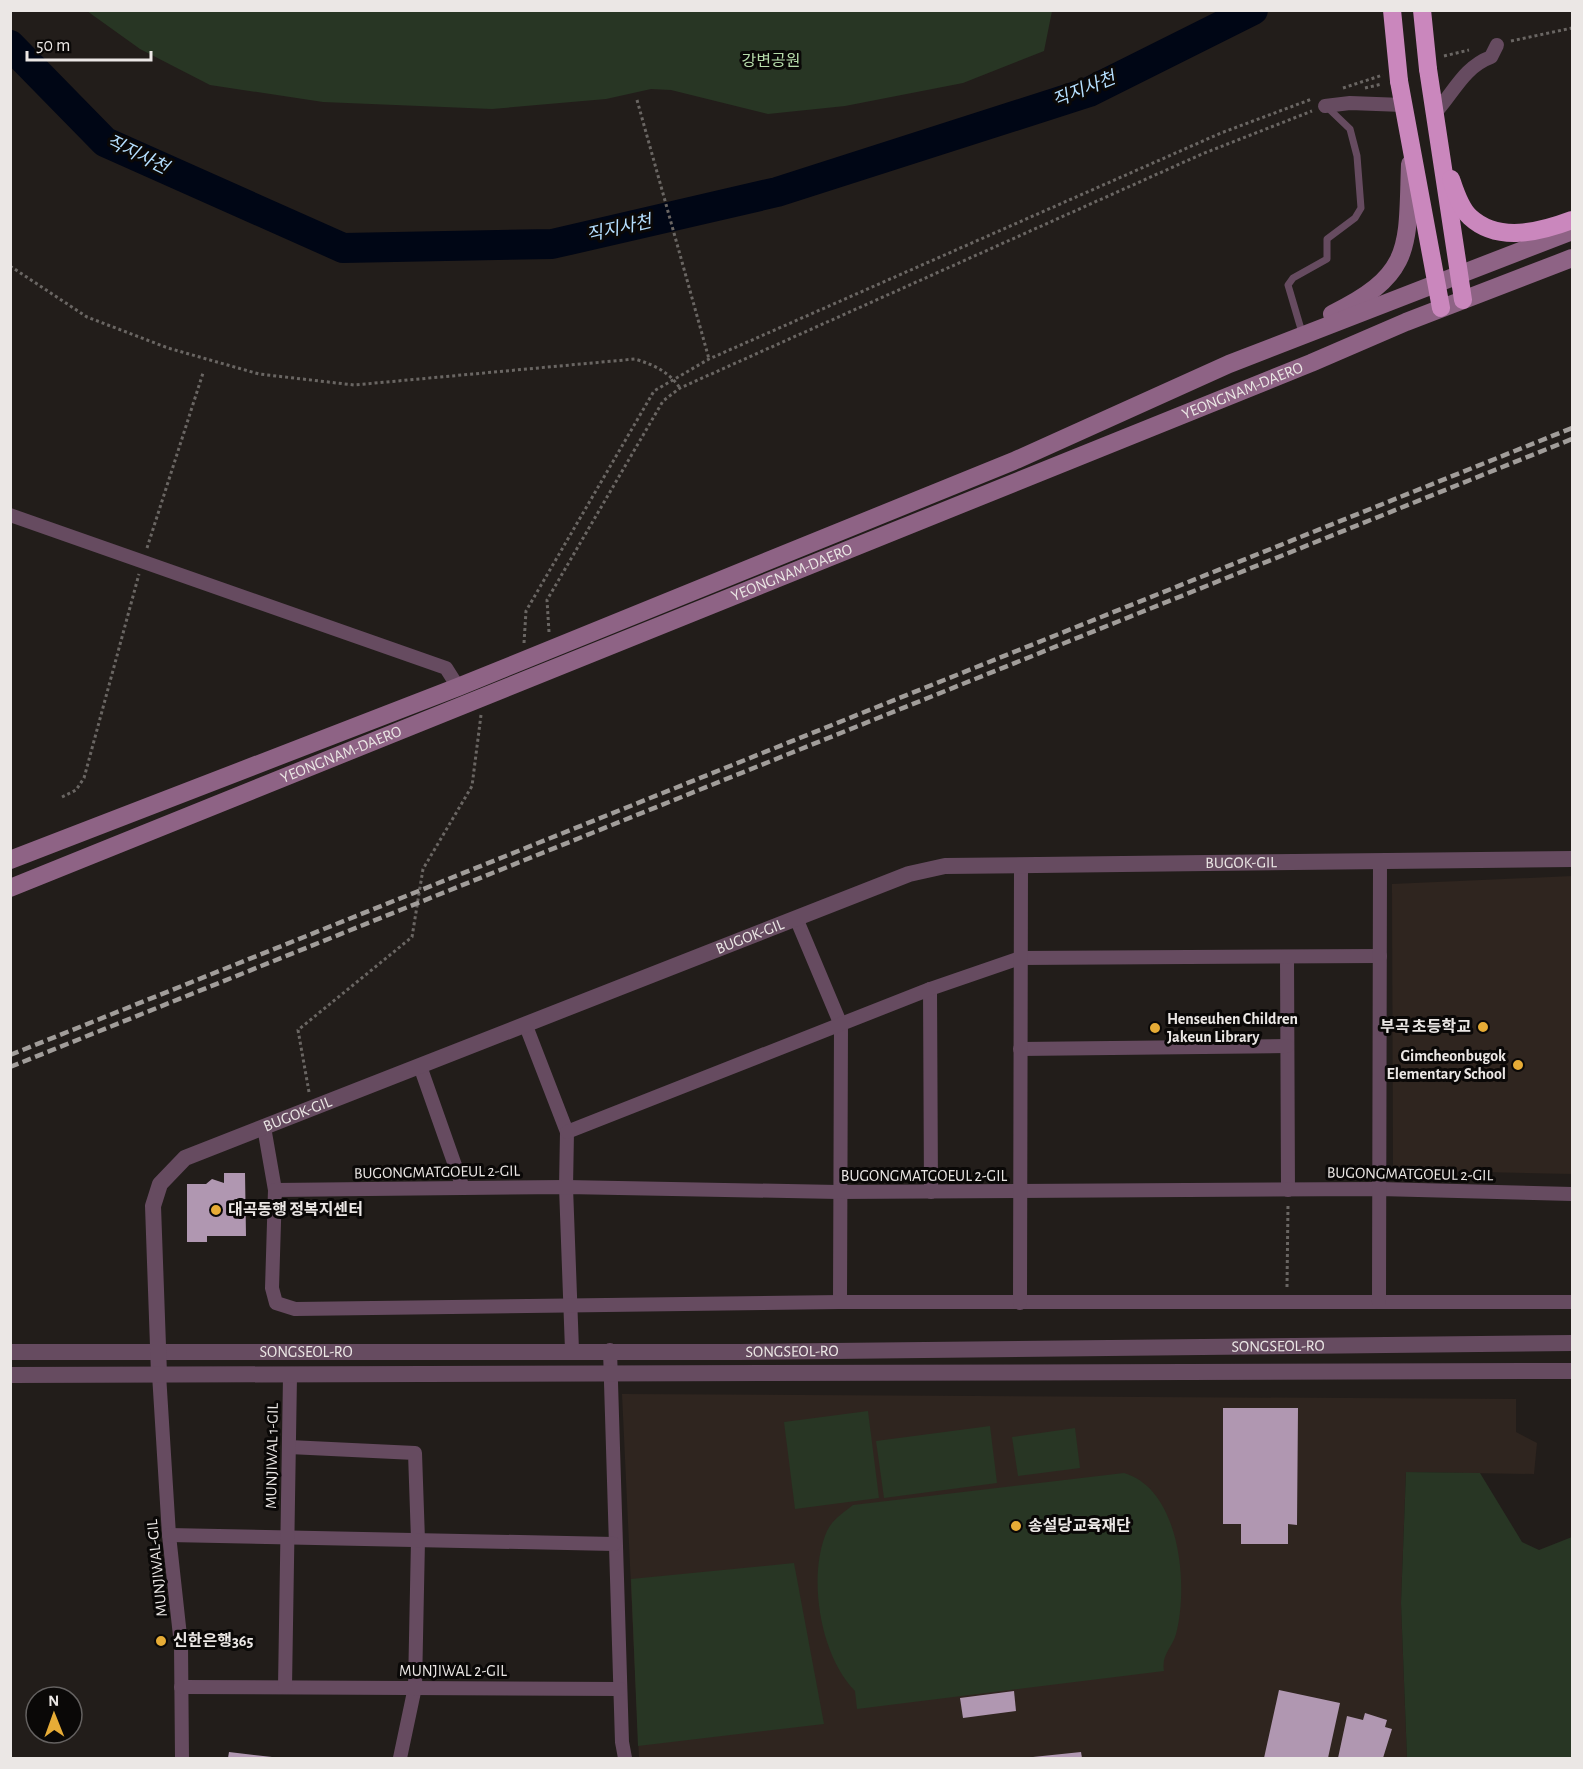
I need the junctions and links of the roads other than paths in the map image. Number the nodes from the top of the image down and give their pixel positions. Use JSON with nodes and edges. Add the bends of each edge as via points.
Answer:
{"nodes":[{"id":1,"x":1392,"y":10,"type":"edge"},
{"id":2,"x":1422,"y":10,"type":"edge"},
{"id":3,"x":1497,"y":45,"type":"road end"},
{"id":4,"x":1322,"y":101,"type":"joint"},
{"id":5,"x":1402,"y":105,"type":"junction"},
{"id":6,"x":1435,"y":113,"type":"junction"},
{"id":7,"x":1441,"y":152,"type":"junction"},
{"id":8,"x":1411,"y":153,"type":"junction"},
{"id":9,"x":1572,"y":220,"type":"edge"},
{"id":10,"x":1572,"y":231,"type":"edge"},
{"id":11,"x":1572,"y":258,"type":"edge"},
{"id":12,"x":1458,"y":277,"type":"junction"},
{"id":13,"x":1437,"y":285,"type":"junction"},
{"id":14,"x":1463,"y":300,"type":"junction"},
{"id":15,"x":1442,"y":308,"type":"junction"},
{"id":16,"x":1301,"y":329,"type":"junction"},
{"id":17,"x":1229,"y":364,"type":"junction"},
{"id":18,"x":10,"y":515,"type":"edge"},
{"id":19,"x":458,"y":687,"type":"junction"},
{"id":20,"x":1572,"y":859,"type":"edge"},
{"id":21,"x":10,"y":860,"type":"edge"},
{"id":22,"x":1380,"y":861,"type":"junction"},
{"id":23,"x":1021,"y":865,"type":"junction"},
{"id":24,"x":10,"y":888,"type":"edge"},
{"id":25,"x":796,"y":918,"type":"junction"},
{"id":26,"x":1380,"y":956,"type":"junction"},
{"id":27,"x":1287,"y":957,"type":"junction"},
{"id":28,"x":1020,"y":958,"type":"junction"},
{"id":29,"x":930,"y":989,"type":"junction"},
{"id":30,"x":840,"y":1025,"type":"junction"},
{"id":31,"x":526,"y":1026,"type":"junction"},
{"id":32,"x":1287,"y":1046,"type":"junction"},
{"id":33,"x":1020,"y":1049,"type":"junction"},
{"id":34,"x":420,"y":1066,"type":"junction"},
{"id":35,"x":264,"y":1127,"type":"junction"},
{"id":36,"x":567,"y":1132,"type":"junction"},
{"id":37,"x":566,"y":1187,"type":"junction"},
{"id":38,"x":463,"y":1188,"type":"junction"},
{"id":39,"x":1379,"y":1189,"type":"junction"},
{"id":40,"x":274,"y":1190,"type":"junction"},
{"id":41,"x":1288,"y":1190,"type":"junction"},
{"id":42,"x":838,"y":1192,"type":"junction"},
{"id":43,"x":931,"y":1192,"type":"junction"},
{"id":44,"x":1020,"y":1192,"type":"junction"},
{"id":45,"x":1572,"y":1194,"type":"edge"},
{"id":46,"x":840,"y":1302,"type":"junction"},
{"id":47,"x":1379,"y":1302,"type":"junction"},
{"id":48,"x":1572,"y":1302,"type":"edge"},
{"id":49,"x":1020,"y":1303,"type":"junction"},
{"id":50,"x":571,"y":1305,"type":"junction"},
{"id":51,"x":1572,"y":1343,"type":"edge"},
{"id":52,"x":572,"y":1350,"type":"junction"},
{"id":53,"x":610,"y":1350,"type":"junction"},
{"id":54,"x":158,"y":1351,"type":"junction"},
{"id":55,"x":10,"y":1352,"type":"edge"},
{"id":56,"x":1572,"y":1371,"type":"edge"},
{"id":57,"x":159,"y":1374,"type":"junction"},
{"id":58,"x":10,"y":1375,"type":"edge"},
{"id":59,"x":611,"y":1375,"type":"junction"},
{"id":60,"x":290,"y":1376,"type":"junction"},
{"id":61,"x":289,"y":1447,"type":"junction"},
{"id":62,"x":169,"y":1534,"type":"junction"},
{"id":63,"x":287,"y":1537,"type":"junction"},
{"id":64,"x":418,"y":1540,"type":"junction"},
{"id":65,"x":614,"y":1545,"type":"junction"},
{"id":66,"x":181,"y":1687,"type":"junction"},
{"id":67,"x":285,"y":1687,"type":"junction"},
{"id":68,"x":415,"y":1688,"type":"junction"},
{"id":69,"x":620,"y":1689,"type":"junction"},
{"id":70,"x":182,"y":1758,"type":"edge"},
{"id":71,"x":400,"y":1758,"type":"edge"},
{"id":72,"x":625,"y":1758,"type":"edge"}],
"edges":[{"from":1,"to":5,"type":"highway","bridge":true,"via":[[1391,79]]},
{"from":2,"to":6,"type":"highway","bridge":true,"via":[[1433,64]]},
{"from":3,"to":6,"type":"street","via":[[1491,57],[1477,62],[1464,74]]},
{"from":4,"to":5,"type":"street"},
{"from":4,"to":16,"type":"lane","via":[[1350,129],[1357,156],[1361,208],[1355,218],[1327,239],[1327,259],[1293,278],[1288,285]]},
{"from":5,"to":8,"type":"highway"},
{"from":6,"to":7,"type":"highway"},
{"from":7,"to":9,"type":"highway","via":[[1468,216],[1484,227],[1502,233],[1529,231]]},
{"from":7,"to":12,"type":"highway"},
{"from":8,"to":13,"type":"highway"},
{"from":8,"to":16,"type":"main road","via":[[1408,215],[1399,264],[1386,280],[1352,304]]},
{"from":10,"to":12,"type":"main road","name":"YEONGNAM-DAERO"},
{"from":11,"to":14,"type":"main road","name":"YEONGNAM-DAERO"},
{"from":12,"to":13,"type":"main road","name":"YEONGNAM-DAERO"},
{"from":12,"to":14,"type":"highway"},
{"from":13,"to":15,"type":"highway"},
{"from":13,"to":17,"type":"main road","name":"YEONGNAM-DAERO"},
{"from":14,"to":15,"type":"main road","name":"YEONGNAM-DAERO"},
{"from":15,"to":24,"type":"main road","name":"YEONGNAM-DAERO"},
{"from":16,"to":17,"type":"main road"},
{"from":17,"to":19,"type":"main road","name":"YEONGNAM-DAERO","via":[[1016,460]]},
{"from":18,"to":19,"type":"street","via":[[447,668]]},
{"from":19,"to":21,"type":"main road","name":"YEONGNAM-DAERO"},
{"from":20,"to":22,"type":"street","name":"BUGOK-GIL"},
{"from":22,"to":23,"type":"street","name":"BUGOK-GIL"},
{"from":22,"to":26,"type":"street"},
{"from":23,"to":25,"type":"street","name":"BUGOK-GIL","via":[[945,866],[909,874]]},
{"from":23,"to":28,"type":"street"},
{"from":25,"to":30,"type":"street"},
{"from":25,"to":31,"type":"street","name":"BUGOK-GIL"},
{"from":26,"to":27,"type":"street"},
{"from":26,"to":39,"type":"street"},
{"from":27,"to":28,"type":"street"},
{"from":27,"to":32,"type":"street"},
{"from":28,"to":29,"type":"street"},
{"from":28,"to":33,"type":"street"},
{"from":29,"to":30,"type":"street"},
{"from":29,"to":43,"type":"street"},
{"from":30,"to":36,"type":"street"},
{"from":30,"to":42,"type":"street"},
{"from":31,"to":34,"type":"street","name":"BUGOK-GIL"},
{"from":31,"to":36,"type":"street"},
{"from":32,"to":33,"type":"street"},
{"from":32,"to":41,"type":"street"},
{"from":33,"to":44,"type":"street"},
{"from":34,"to":35,"type":"street","name":"BUGOK-GIL"},
{"from":34,"to":38,"type":"street"},
{"from":35,"to":40,"type":"street"},
{"from":35,"to":54,"type":"street","name":"BUGOK-GIL","via":[[185,1158],[160,1184],[153,1206]]},
{"from":36,"to":37,"type":"street"},
{"from":37,"to":38,"type":"street","name":"BUGONGMATGOEUL 2-GIL"},
{"from":37,"to":42,"type":"street","name":"BUGONGMATGOEUL 2-GIL"},
{"from":37,"to":50,"type":"street"},
{"from":38,"to":40,"type":"street","name":"BUGONGMATGOEUL 2-GIL"},
{"from":39,"to":41,"type":"street","name":"BUGONGMATGOEUL 2-GIL"},
{"from":39,"to":45,"type":"street","name":"BUGONGMATGOEUL 2-GIL"},
{"from":39,"to":47,"type":"street"},
{"from":40,"to":50,"type":"street","via":[[272,1288],[276,1303],[295,1309]]},
{"from":41,"to":44,"type":"street","name":"BUGONGMATGOEUL 2-GIL"},
{"from":42,"to":43,"type":"street","name":"BUGONGMATGOEUL 2-GIL"},
{"from":42,"to":46,"type":"street"},
{"from":43,"to":44,"type":"street","name":"BUGONGMATGOEUL 2-GIL"},
{"from":44,"to":49,"type":"street"},
{"from":46,"to":49,"type":"street"},
{"from":46,"to":50,"type":"street"},
{"from":47,"to":48,"type":"street"},
{"from":47,"to":49,"type":"street"},
{"from":50,"to":52,"type":"street"},
{"from":51,"to":53,"type":"street","name":"SONGSEOL-RO"},
{"from":52,"to":53,"type":"street","name":"SONGSEOL-RO"},
{"from":52,"to":54,"type":"street","name":"SONGSEOL-RO"},
{"from":53,"to":59,"type":"street"},
{"from":54,"to":55,"type":"street","name":"SONGSEOL-RO"},
{"from":54,"to":57,"type":"street","name":"BUGOK-GIL"},
{"from":56,"to":59,"type":"street","name":"SONGSEOL-RO"},
{"from":57,"to":58,"type":"street","name":"SONGSEOL-RO"},
{"from":57,"to":60,"type":"street","name":"SONGSEOL-RO"},
{"from":57,"to":62,"type":"street","name":"MUNJIWAL-GIL"},
{"from":59,"to":60,"type":"street","name":"SONGSEOL-RO"},
{"from":59,"to":65,"type":"street"},
{"from":60,"to":61,"type":"street","name":"MUNJIWAL 1-GIL"},
{"from":61,"to":63,"type":"street","name":"MUNJIWAL 1-GIL"},
{"from":61,"to":64,"type":"street","via":[[415,1453]]},
{"from":62,"to":63,"type":"street"},
{"from":62,"to":66,"type":"street","name":"MUNJIWAL-GIL","via":[[181,1645]]},
{"from":63,"to":64,"type":"street"},
{"from":63,"to":67,"type":"street"},
{"from":64,"to":65,"type":"street"},
{"from":64,"to":68,"type":"street"},
{"from":65,"to":69,"type":"street"},
{"from":66,"to":67,"type":"street","name":"MUNJIWAL 2-GIL"},
{"from":66,"to":70,"type":"street","name":"MUNJIWAL-GIL"},
{"from":67,"to":68,"type":"street","name":"MUNJIWAL 2-GIL"},
{"from":68,"to":69,"type":"street","name":"MUNJIWAL 2-GIL"},
{"from":68,"to":71,"type":"street"},
{"from":69,"to":72,"type":"street"}]}
